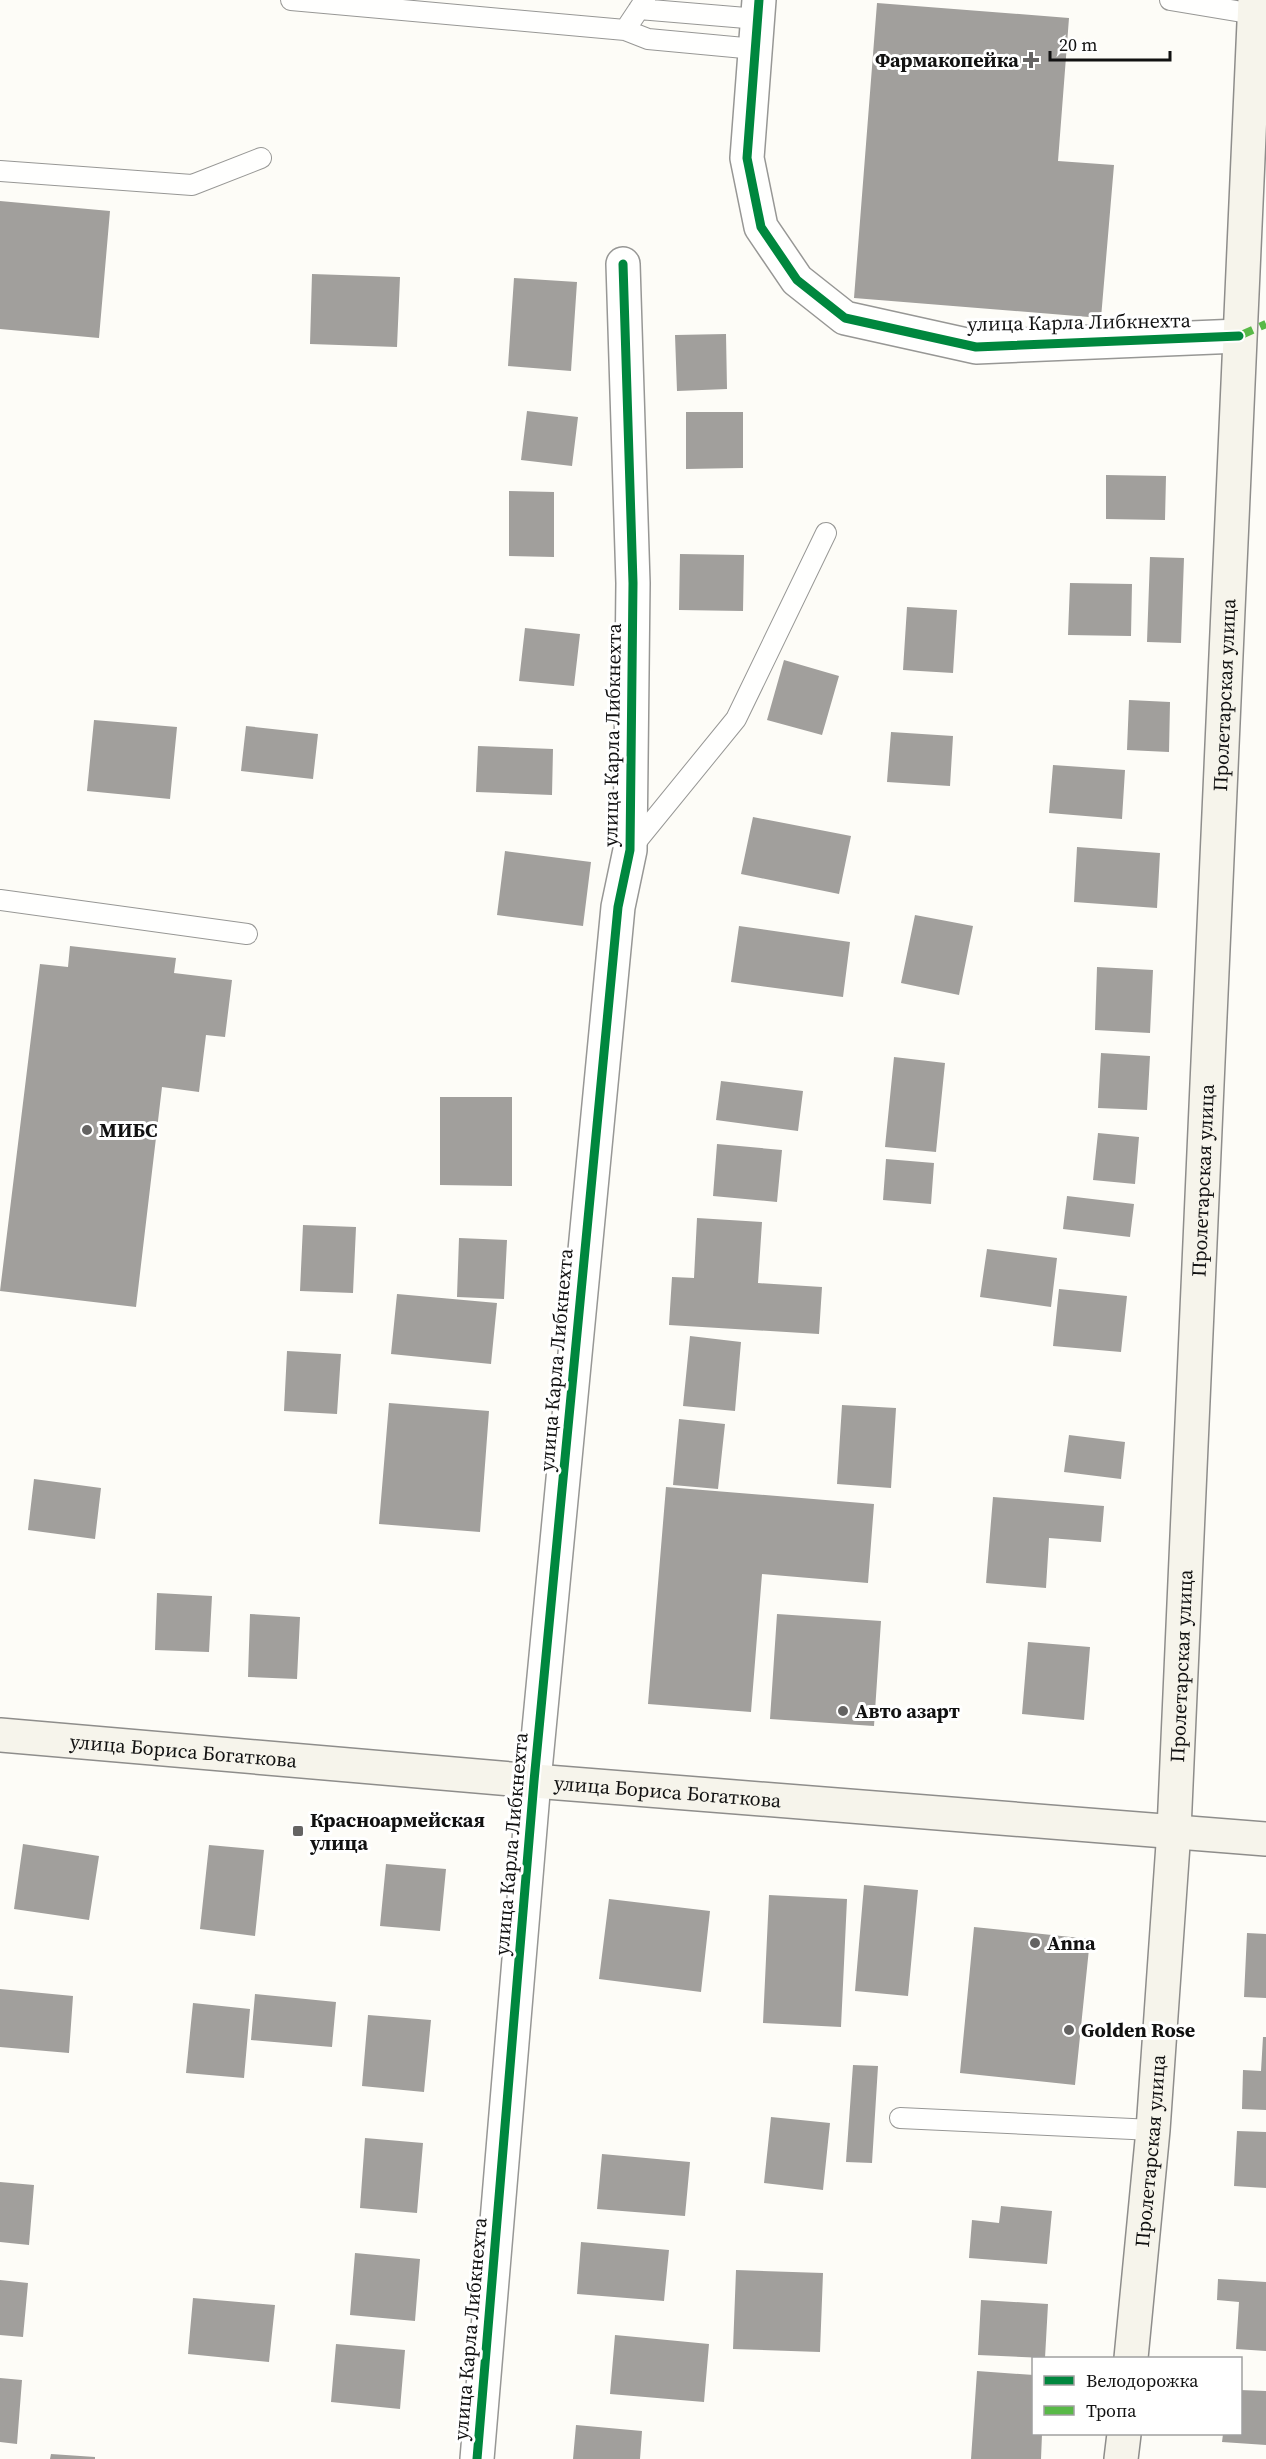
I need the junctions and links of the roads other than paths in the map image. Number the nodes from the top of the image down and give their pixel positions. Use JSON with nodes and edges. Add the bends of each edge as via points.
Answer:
{"nodes":[{"id":1,"x":291,"y":0,"type":"edge"},
{"id":2,"x":1170,"y":0,"type":"edge"},
{"id":3,"x":642,"y":4,"type":"edge"},
{"id":4,"x":1254,"y":7,"type":"edge"},
{"id":5,"x":758,"y":23,"type":"edge"},
{"id":6,"x":626,"y":30,"type":"junction"},
{"id":7,"x":261,"y":158,"type":"dead end"},
{"id":8,"x":0,"y":171,"type":"edge"},
{"id":9,"x":623,"y":264,"type":"dead end"},
{"id":10,"x":1239,"y":336,"type":"junction"},
{"id":11,"x":826,"y":533,"type":"dead end"},
{"id":12,"x":630,"y":850,"type":"junction"},
{"id":13,"x":0,"y":900,"type":"edge"},
{"id":14,"x":247,"y":934,"type":"dead end"},
{"id":15,"x":0,"y":1735,"type":"edge"},
{"id":16,"x":534,"y":1781,"type":"junction"},
{"id":17,"x":1174,"y":1830,"type":"junction"},
{"id":18,"x":1266,"y":1839,"type":"edge"},
{"id":19,"x":900,"y":2118,"type":"dead end"},
{"id":20,"x":1153,"y":2130,"type":"junction"},
{"id":21,"x":1131,"y":2357,"type":"edge"},
{"id":22,"x":1124,"y":2435,"type":"edge"},
{"id":23,"x":477,"y":2459,"type":"edge"},
{"id":24,"x":1121,"y":2459,"type":"edge"}],
"edges":[{"from":1,"to":6,"type":"lane"},
{"from":2,"to":4,"type":"lane"},
{"from":3,"to":5,"type":"lane"},
{"from":3,"to":6,"type":"lane"},
{"from":4,"to":10,"type":"main road","name":"Пролетарская улица"},
{"from":5,"to":6,"type":"lane","via":[[648,39]]},
{"from":5,"to":10,"type":"street","name":"улица Карла Либкнехта","via":[[747,158],[761,227],[797,280],[845,318],[976,347]]},
{"from":7,"to":8,"type":"lane","via":[[192,185]]},
{"from":9,"to":12,"type":"street","name":"улица Карла Либкнехта","via":[[633,584]]},
{"from":10,"to":17,"type":"main road","name":"Пролетарская улица"},
{"from":11,"to":12,"type":"lane","via":[[736,719]]},
{"from":12,"to":16,"type":"street","name":"улица Карла Либкнехта","via":[[618,907]]},
{"from":13,"to":14,"type":"lane"},
{"from":15,"to":16,"type":"main road","name":"улица Бориса Богаткова"},
{"from":16,"to":17,"type":"main road","name":"улица Бориса Богаткова"},
{"from":16,"to":23,"type":"street","name":"улица Карла Либкнехта"},
{"from":17,"to":18,"type":"main road","name":"улица Бориса Богаткова"},
{"from":17,"to":20,"type":"main road","name":"Пролетарская улица"},
{"from":19,"to":20,"type":"lane"},
{"from":20,"to":21,"type":"main road","name":"Пролетарская улица"},
{"from":22,"to":24,"type":"main road"}]}
